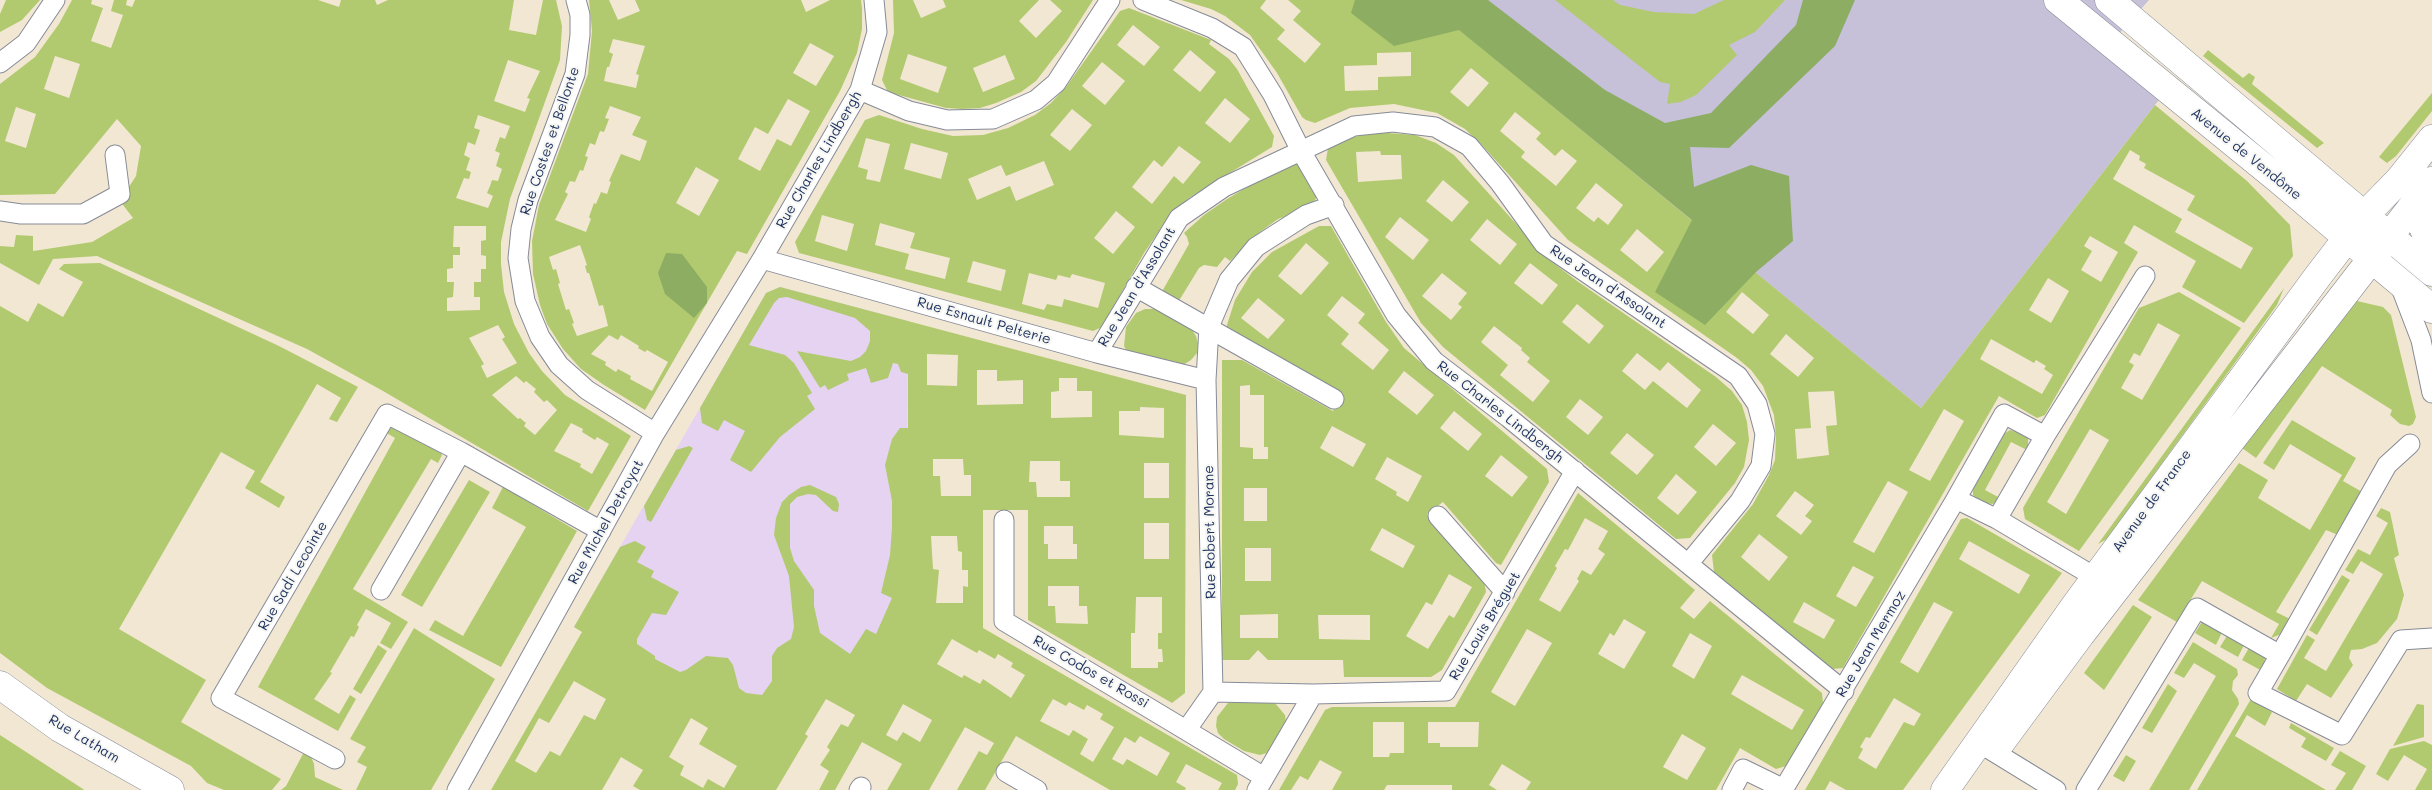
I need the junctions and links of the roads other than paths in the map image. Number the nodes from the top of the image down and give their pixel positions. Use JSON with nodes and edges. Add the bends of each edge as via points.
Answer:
{"nodes":[{"id":1,"x":55,"y":0,"type":"edge"},
{"id":2,"x":576,"y":0,"type":"edge"},
{"id":3,"x":874,"y":0,"type":"edge"},
{"id":4,"x":1110,"y":0,"type":"edge"},
{"id":5,"x":1143,"y":0,"type":"edge"},
{"id":6,"x":2058,"y":0,"type":"edge"},
{"id":7,"x":2108,"y":0,"type":"edge"},
{"id":8,"x":42,"y":21,"type":"junction"},
{"id":9,"x":0,"y":48,"type":"edge"},
{"id":10,"x":0,"y":63,"type":"edge"},
{"id":11,"x":860,"y":90,"type":"junction"},
{"id":12,"x":2432,"y":139,"type":"edge"},
{"id":13,"x":1301,"y":151,"type":"junction"},
{"id":14,"x":115,"y":155,"type":"dead end"},
{"id":15,"x":2428,"y":187,"type":"edge"},
{"id":16,"x":1334,"y":205,"type":"junction"},
{"id":17,"x":0,"y":211,"type":"edge"},
{"id":18,"x":2364,"y":216,"type":"junction"},
{"id":19,"x":2390,"y":237,"type":"junction"},
{"id":20,"x":2347,"y":238,"type":"junction"},
{"id":21,"x":2432,"y":246,"type":"edge"},
{"id":22,"x":762,"y":259,"type":"junction"},
{"id":23,"x":2372,"y":259,"type":"junction"},
{"id":24,"x":2432,"y":272,"type":"edge"},
{"id":25,"x":2145,"y":276,"type":"dead end"},
{"id":26,"x":2398,"y":281,"type":"junction"},
{"id":27,"x":1136,"y":286,"type":"junction"},
{"id":28,"x":2432,"y":309,"type":"edge"},
{"id":29,"x":2432,"y":319,"type":"edge"},
{"id":30,"x":1210,"y":328,"type":"junction"},
{"id":31,"x":2422,"y":340,"type":"junction"},
{"id":32,"x":1097,"y":353,"type":"junction"},
{"id":33,"x":1206,"y":380,"type":"junction"},
{"id":34,"x":2432,"y":393,"type":"edge"},
{"id":35,"x":1334,"y":399,"type":"dead end"},
{"id":36,"x":655,"y":433,"type":"junction"},
{"id":37,"x":2044,"y":436,"type":"junction"},
{"id":38,"x":2410,"y":444,"type":"dead end"},
{"id":39,"x":461,"y":452,"type":"junction"},
{"id":40,"x":1575,"y":471,"type":"junction"},
{"id":41,"x":1956,"y":499,"type":"junction"},
{"id":42,"x":1438,"y":516,"type":"dead end"},
{"id":43,"x":1997,"y":519,"type":"junction"},
{"id":44,"x":1004,"y":520,"type":"dead end"},
{"id":45,"x":601,"y":531,"type":"junction"},
{"id":46,"x":1688,"y":564,"type":"junction"},
{"id":47,"x":2105,"y":586,"type":"junction"},
{"id":48,"x":381,"y":590,"type":"dead end"},
{"id":49,"x":1505,"y":592,"type":"junction"},
{"id":50,"x":2432,"y":638,"type":"edge"},
{"id":51,"x":2280,"y":655,"type":"junction"},
{"id":52,"x":0,"y":685,"type":"edge"},
{"id":53,"x":1844,"y":691,"type":"junction"},
{"id":54,"x":1213,"y":692,"type":"junction"},
{"id":55,"x":1313,"y":694,"type":"junction"},
{"id":56,"x":1187,"y":729,"type":"junction"},
{"id":57,"x":1985,"y":747,"type":"junction"},
{"id":58,"x":335,"y":760,"type":"dead end"},
{"id":59,"x":1006,"y":772,"type":"dead end"},
{"id":60,"x":1261,"y":783,"type":"edge"},
{"id":61,"x":1783,"y":789,"type":"edge"},
{"id":62,"x":170,"y":790,"type":"edge"},
{"id":63,"x":457,"y":790,"type":"edge"},
{"id":64,"x":1037,"y":790,"type":"edge"},
{"id":65,"x":1732,"y":790,"type":"edge"},
{"id":66,"x":1945,"y":790,"type":"edge"},
{"id":67,"x":1963,"y":790,"type":"edge"},
{"id":68,"x":2056,"y":790,"type":"edge"},
{"id":69,"x":2086,"y":790,"type":"edge"}],
"edges":[{"from":1,"to":8,"type":"street"},
{"from":2,"to":36,"type":"street","name":"Rue Costes et Bellonte","via":[[580,35],[575,74],[528,200],[521,229],[518,258],[525,301],[540,337],[559,365],[587,390]]},
{"from":3,"to":11,"type":"street","name":"Rue Charles Lindbergh","via":[[876,32]]},
{"from":4,"to":11,"type":"street","via":[[1056,83],[1036,100],[993,119],[947,120],[909,111]]},
{"from":5,"to":13,"type":"street","name":"Rue Charles Lindbergh","via":[[1212,28],[1243,47],[1273,95]]},
{"from":6,"to":20,"type":"main road","name":"Avenue de Vendôme"},
{"from":7,"to":18,"type":"main road","name":"Avenue de Vendôme"},
{"from":8,"to":9,"type":"street","via":[[20,39]]},
{"from":8,"to":10,"type":"street","via":[[26,43]]},
{"from":11,"to":22,"type":"street","name":"Rue Charles Lindbergh"},
{"from":12,"to":18,"type":"main road","name":"Avenue de France"},
{"from":13,"to":16,"type":"street","name":"Rue Charles Lindbergh"},
{"from":13,"to":27,"type":"street","name":"Rue Jean d'Assolant","via":[[1224,187],[1179,218]]},
{"from":13,"to":46,"type":"street","name":"Rue Jean d'Assolant","via":[[1354,126],[1393,122],[1435,127],[1469,146],[1544,244],[1738,376],[1757,404],[1765,434],[1761,466],[1740,501]]},
{"from":14,"to":17,"type":"street","via":[[120,194],[83,214]]},
{"from":15,"to":19,"type":"main road","name":"Avenue de France"},
{"from":15,"to":21,"type":"main road","via":[[2422,225]]},
{"from":16,"to":30,"type":"street","name":"Rue Robert Morane","via":[[1306,215],[1256,247],[1229,280]]},
{"from":16,"to":40,"type":"street","name":"Rue Charles Lindbergh","via":[[1396,315],[1434,361]]},
{"from":18,"to":19,"type":"main road","name":"Avenue de Vendôme"},
{"from":18,"to":20,"type":"main road","name":"Avenue de France"},
{"from":19,"to":23,"type":"main road","name":"Avenue de France"},
{"from":19,"to":24,"type":"main road","name":"Avenue de Vendôme"},
{"from":20,"to":23,"type":"main road","name":"Avenue de Vendôme"},
{"from":20,"to":47,"type":"main road","name":"Avenue de France"},
{"from":22,"to":32,"type":"street","name":"Rue Esnault Pelterie"},
{"from":22,"to":36,"type":"street","name":"Rue Michel Detroyat"},
{"from":23,"to":26,"type":"main road","name":"Avenue de Vendôme"},
{"from":23,"to":47,"type":"main road","name":"Avenue de France"},
{"from":25,"to":37,"type":"street"},
{"from":26,"to":28,"type":"main road","name":"Avenue de Vendôme"},
{"from":26,"to":31,"type":"street"},
{"from":27,"to":30,"type":"street"},
{"from":27,"to":32,"type":"street","name":"Rue Jean d'Assolant"},
{"from":29,"to":31,"type":"street"},
{"from":30,"to":33,"type":"street","name":"Rue Robert Morane"},
{"from":30,"to":35,"type":"street"},
{"from":31,"to":34,"type":"street"},
{"from":32,"to":33,"type":"street","name":"Rue Esnault Pelterie"},
{"from":33,"to":54,"type":"street","name":"Rue Robert Morane"},
{"from":36,"to":45,"type":"street","name":"Rue Michel Detroyat"},
{"from":37,"to":41,"type":"street","name":"Rue Jean Mermoz","via":[[2004,414]]},
{"from":37,"to":43,"type":"street"},
{"from":38,"to":51,"type":"street","via":[[2387,465]]},
{"from":39,"to":45,"type":"street","name":"Rue Sadi Lecointe"},
{"from":39,"to":48,"type":"street"},
{"from":39,"to":58,"type":"street","name":"Rue Sadi Lecointe","via":[[387,414],[221,698]]},
{"from":40,"to":46,"type":"street","name":"Rue Charles Lindbergh"},
{"from":40,"to":49,"type":"street","name":"Rue Louis Bréguet"},
{"from":41,"to":43,"type":"street"},
{"from":41,"to":53,"type":"street","name":"Rue Jean Mermoz"},
{"from":42,"to":49,"type":"street"},
{"from":43,"to":47,"type":"street"},
{"from":44,"to":56,"type":"street","name":"Rue Codos et Rossi","via":[[1004,621]]},
{"from":45,"to":63,"type":"street","name":"Rue Michel Detroyat"},
{"from":46,"to":53,"type":"street","name":"Rue Charles Lindbergh"},
{"from":47,"to":57,"type":"main road","name":"Avenue de France"},
{"from":49,"to":55,"type":"street","name":"Rue Louis Bréguet","via":[[1446,691]]},
{"from":50,"to":51,"type":"street","via":[[2401,640],[2342,735],[2258,693]]},
{"from":51,"to":69,"type":"street","via":[[2197,608]]},
{"from":52,"to":62,"type":"main road","name":"Rue Latham","via":[[60,728]]},
{"from":53,"to":61,"type":"street","name":"Rue Jean Mermoz"},
{"from":54,"to":55,"type":"street","name":"Rue Louis Bréguet"},
{"from":54,"to":56,"type":"street"},
{"from":55,"to":60,"type":"street"},
{"from":56,"to":60,"type":"street","name":"Rue Codos et Rossi"},
{"from":57,"to":66,"type":"main road","name":"Avenue de France"},
{"from":57,"to":67,"type":"main road","name":"Avenue de France"},
{"from":57,"to":68,"type":"street"},
{"from":59,"to":64,"type":"street"},
{"from":61,"to":65,"type":"street","name":"Rue Jean Mermoz","via":[[1743,769]]}]}
